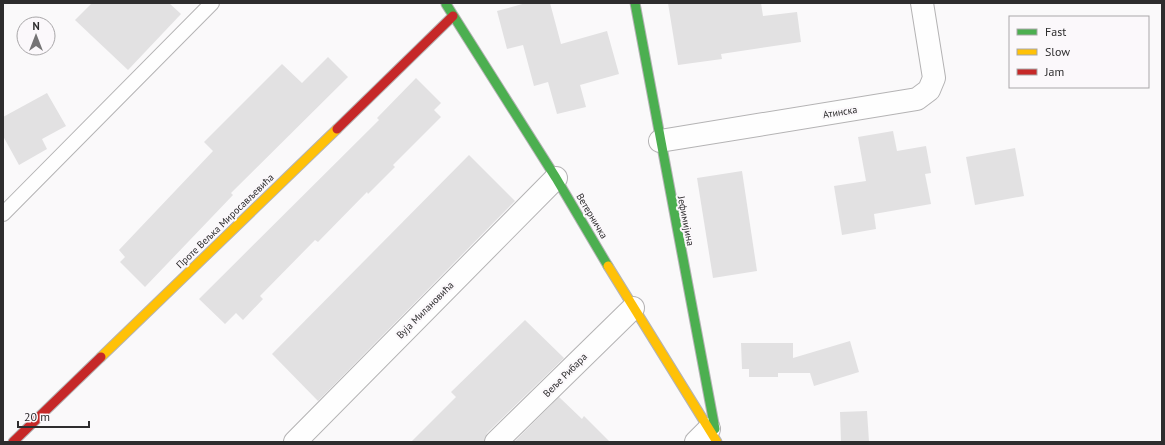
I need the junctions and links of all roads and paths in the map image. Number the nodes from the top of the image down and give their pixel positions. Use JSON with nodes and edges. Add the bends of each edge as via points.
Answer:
{"nodes":[{"id":1,"x":212,"y":3,"type":"edge"},
{"id":2,"x":445,"y":3,"type":"edge"},
{"id":3,"x":635,"y":3,"type":"edge"},
{"id":4,"x":922,"y":3,"type":"edge"},
{"id":5,"x":453,"y":16,"type":"junction"},
{"id":6,"x":660,"y":141,"type":"junction"},
{"id":7,"x":556,"y":178,"type":"junction"},
{"id":8,"x":3,"y":214,"type":"edge"},
{"id":9,"x":633,"y":308,"type":"junction"},
{"id":10,"x":710,"y":439,"type":"edge"},
{"id":11,"x":14,"y":442,"type":"edge"},
{"id":12,"x":295,"y":442,"type":"edge"},
{"id":13,"x":496,"y":442,"type":"edge"}],
"edges":[{"from":1,"to":8,"type":"lane"},
{"from":2,"to":5,"type":"street","name":"Ветерничка"},
{"from":3,"to":6,"type":"street","name":"Јефимијина"},
{"from":4,"to":6,"type":"street","name":"Атинска","via":[[934,78],[930,90],[917,99]]},
{"from":5,"to":7,"type":"street","name":"Ветерничка"},
{"from":5,"to":11,"type":"street","name":"Проте Вељка Миросављевића"},
{"from":6,"to":10,"type":"street","name":"Јефимијина"},
{"from":7,"to":9,"type":"street","name":"Ветерничка"},
{"from":7,"to":12,"type":"street","name":"Вуја Милановића"},
{"from":9,"to":10,"type":"street","name":"Ветерничка"},
{"from":9,"to":13,"type":"street","name":"Веље Рибара"}]}
